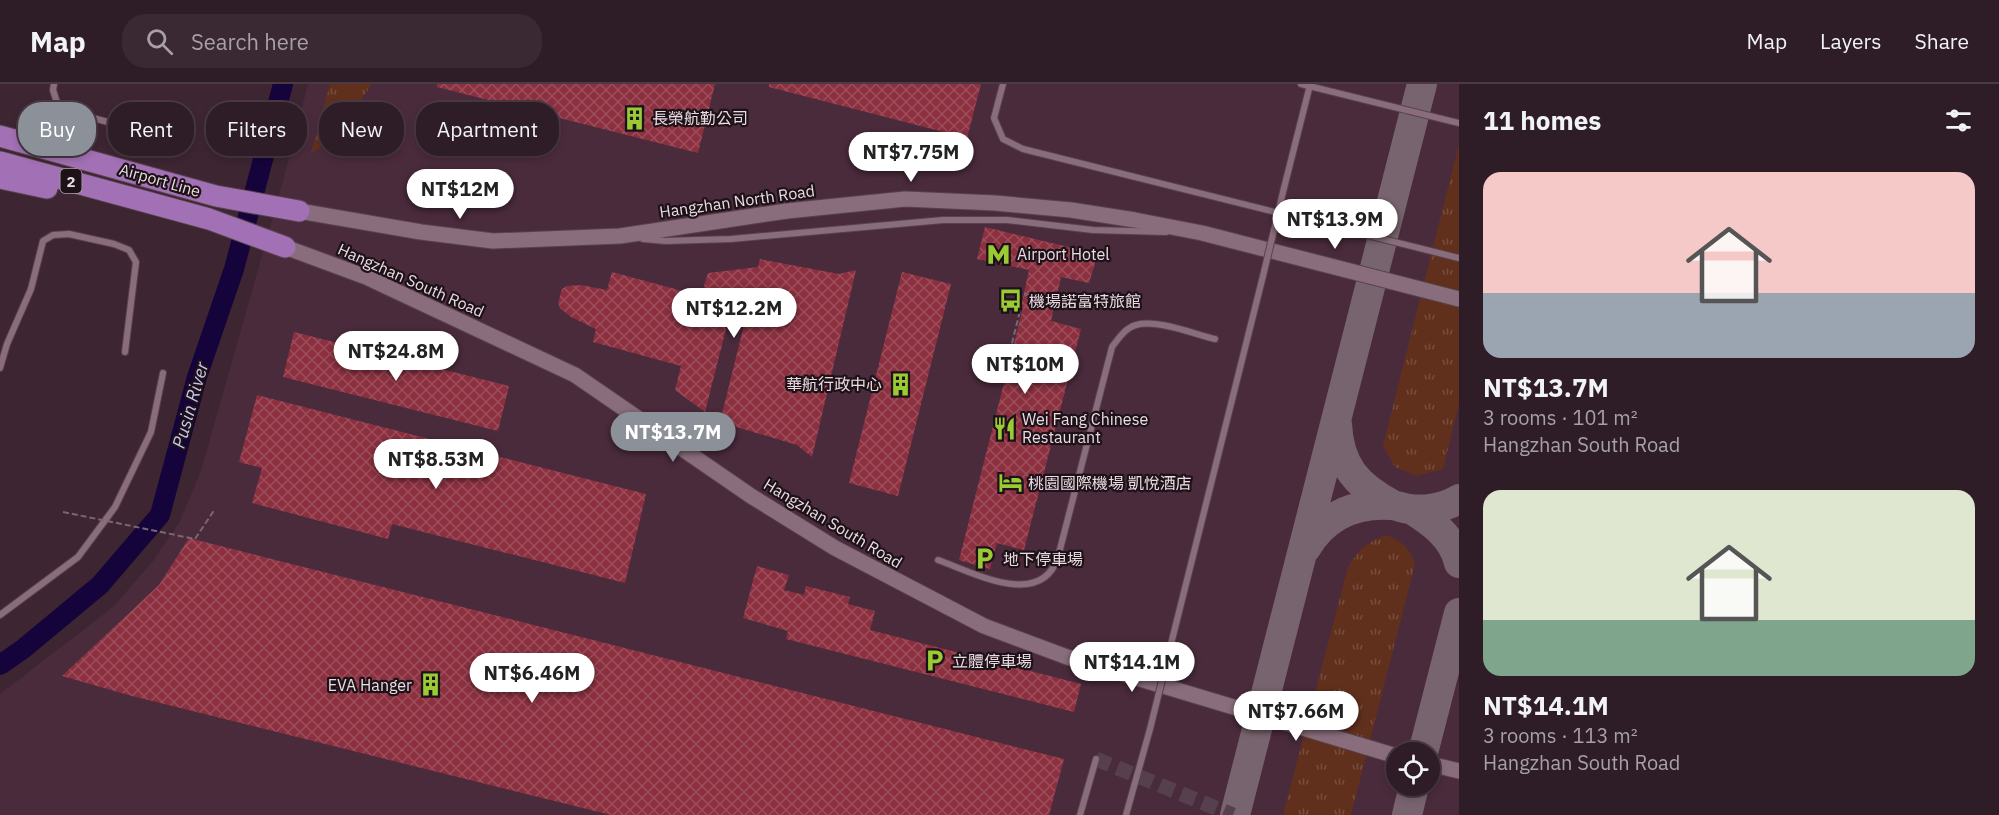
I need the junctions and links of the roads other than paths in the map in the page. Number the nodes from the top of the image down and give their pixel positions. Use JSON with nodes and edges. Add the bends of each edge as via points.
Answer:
{"nodes":[{"id":1,"x":54,"y":84,"type":"edge"},
{"id":2,"x":1003,"y":84,"type":"edge"},
{"id":3,"x":1301,"y":84,"type":"edge"},
{"id":4,"x":1310,"y":85,"type":"edge"},
{"id":5,"x":108,"y":123,"type":"edge"},
{"id":6,"x":1459,"y":123,"type":"edge"},
{"id":7,"x":4,"y":137,"type":"edge"},
{"id":8,"x":0,"y":162,"type":"edge"},
{"id":9,"x":0,"y":178,"type":"edge"},
{"id":10,"x":143,"y":200,"type":"junction"},
{"id":11,"x":299,"y":211,"type":"joint"},
{"id":12,"x":1202,"y":233,"type":"junction"},
{"id":13,"x":620,"y":236,"type":"junction"},
{"id":14,"x":285,"y":247,"type":"joint"},
{"id":15,"x":1459,"y":258,"type":"edge"},
{"id":16,"x":1459,"y":299,"type":"edge"},
{"id":17,"x":1215,"y":339,"type":"dead end"},
{"id":18,"x":125,"y":352,"type":"dead end"},
{"id":19,"x":0,"y":368,"type":"edge"},
{"id":20,"x":162,"y":373,"type":"dead end"},
{"id":21,"x":938,"y":560,"type":"dead end"},
{"id":22,"x":0,"y":615,"type":"edge"},
{"id":23,"x":1386,"y":753,"type":"edge"},
{"id":24,"x":1096,"y":759,"type":"dead end"},
{"id":25,"x":1440,"y":766,"type":"edge"},
{"id":26,"x":1459,"y":771,"type":"edge"},
{"id":27,"x":1080,"y":815,"type":"edge"},
{"id":28,"x":1126,"y":815,"type":"edge"}],
"edges":[{"from":1,"to":5,"type":"lane","via":[[59,110]]},
{"from":2,"to":15,"type":"lane","via":[[994,118],[1003,139],[1023,149]]},
{"from":3,"to":4,"type":"lane"},
{"from":4,"to":6,"type":"lane"},
{"from":4,"to":28,"type":"lane","bridge":true},
{"from":7,"to":11,"type":"highway","name":"Airport Line","number":"2","via":[[216,196]]},
{"from":8,"to":10,"type":"highway","name":"Airport Line","number":"2"},
{"from":9,"to":10,"type":"highway","via":[[77,194]]},
{"from":10,"to":14,"type":"highway","name":"Airport Line","number":"2"},
{"from":11,"to":13,"type":"street","name":"Hangzhan North Road","via":[[493,242]]},
{"from":12,"to":13,"type":"lane","via":[[1093,230],[1007,220],[944,220],[731,239],[666,241]]},
{"from":12,"to":13,"type":"street","name":"Hangzhan North Road","via":[[1071,210],[905,199],[787,211]]},
{"from":12,"to":16,"type":"street","name":"Hangzhan North Road"},
{"from":14,"to":23,"type":"street","name":"Hangzhan South Road","via":[[366,277],[575,375],[825,542],[984,626],[1067,657]]},
{"from":17,"to":21,"type":"lane","via":[[1147,324],[1135,325],[1112,347],[1058,557],[1050,573],[1026,586],[1011,585]]},
{"from":18,"to":19,"type":"lane","via":[[136,262],[129,250],[69,234],[53,235],[43,241],[31,289]]},
{"from":20,"to":22,"type":"lane","via":[[151,432],[116,507],[78,557]]},
{"from":24,"to":27,"type":"lane"},
{"from":25,"to":26,"type":"street"}]}
